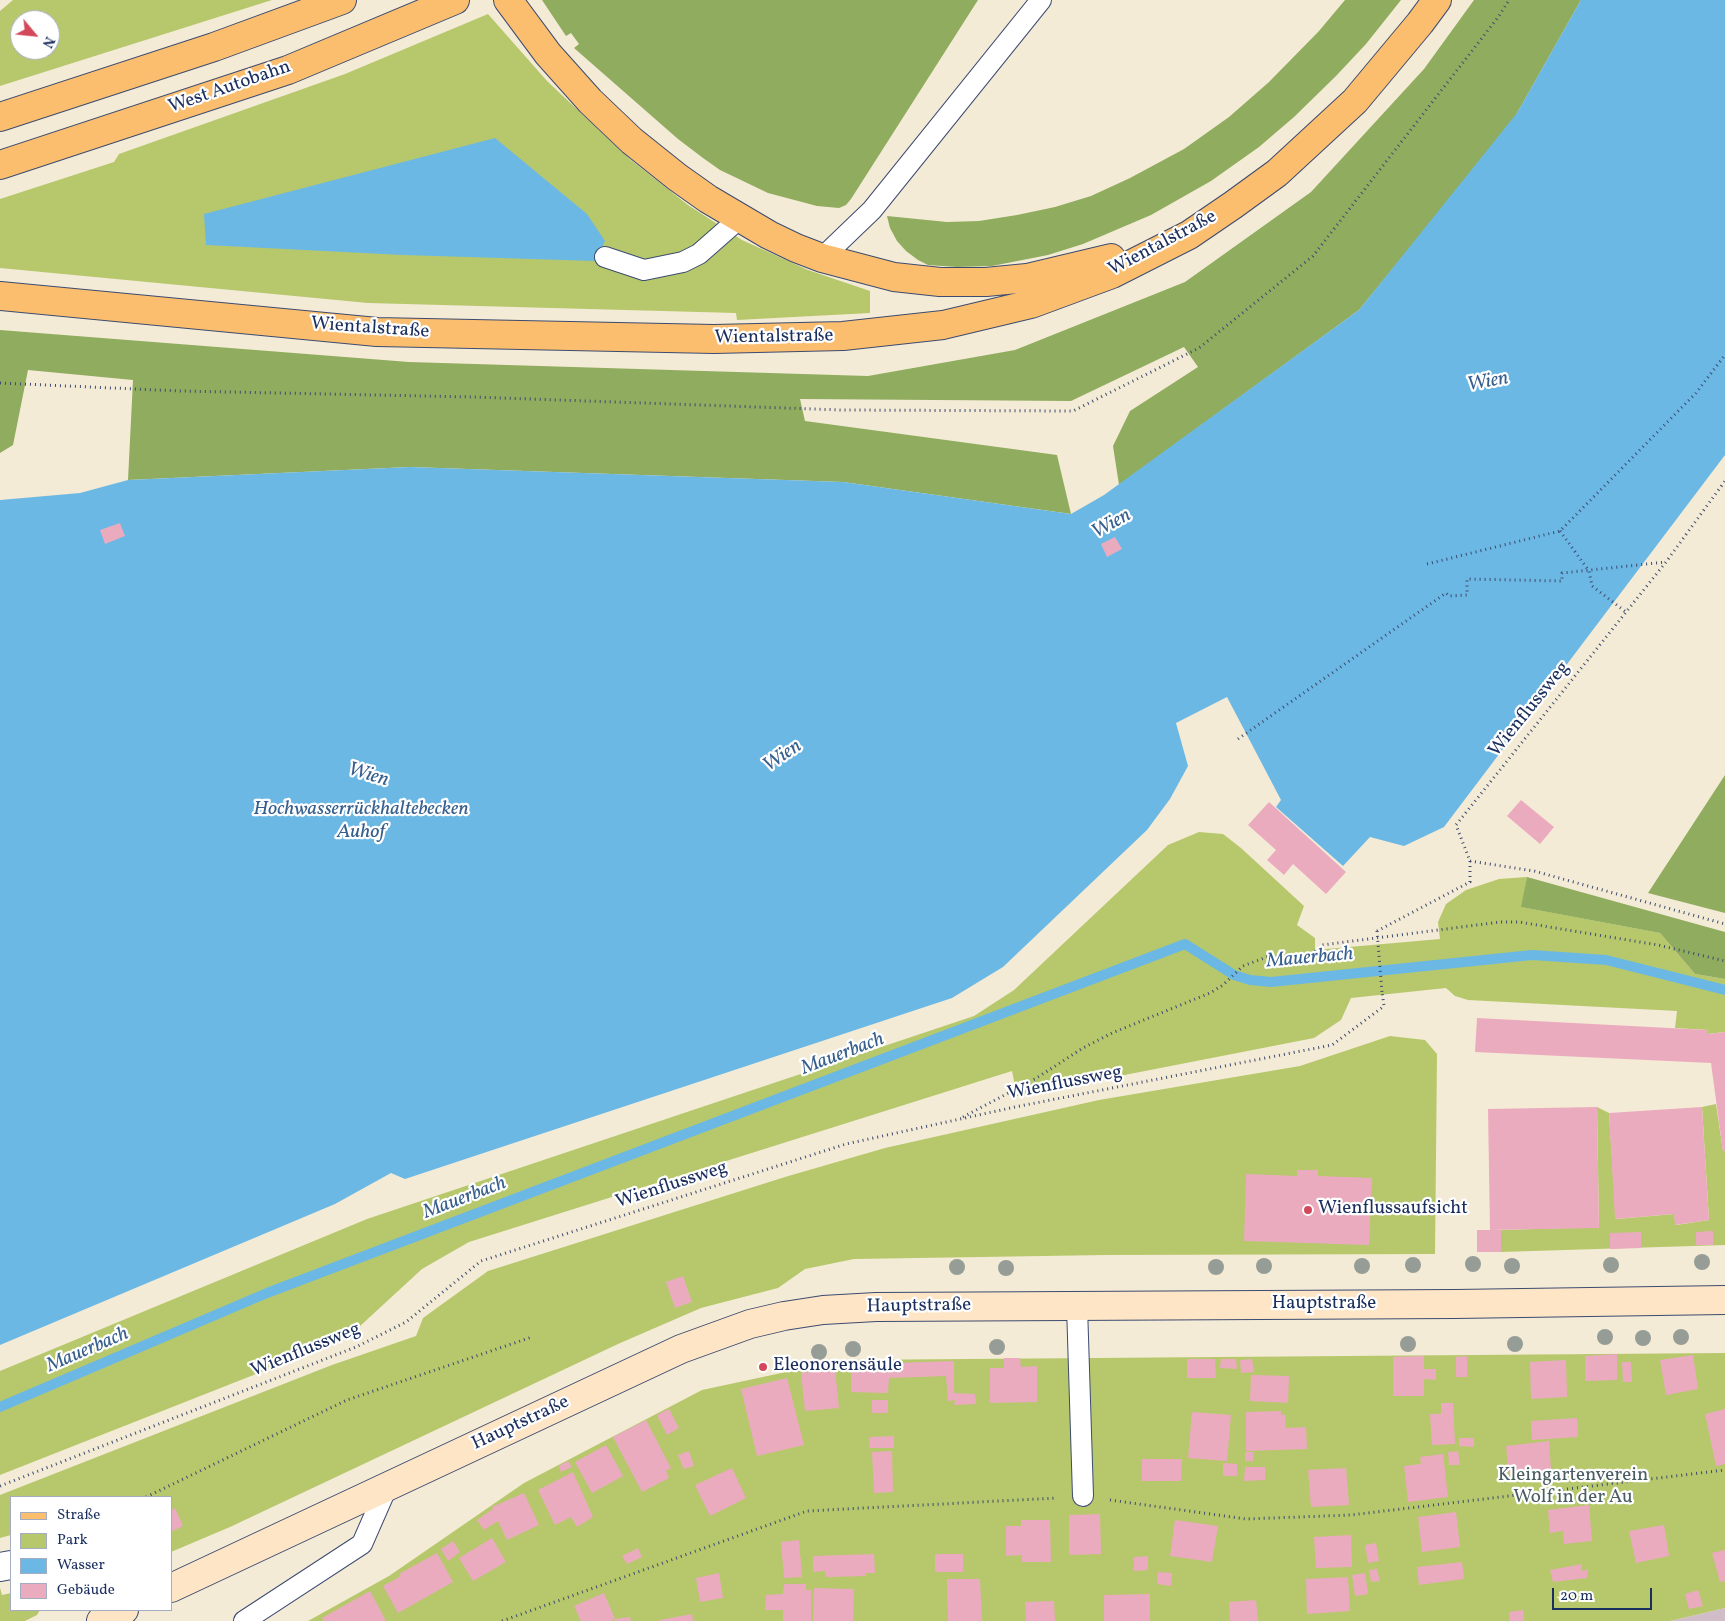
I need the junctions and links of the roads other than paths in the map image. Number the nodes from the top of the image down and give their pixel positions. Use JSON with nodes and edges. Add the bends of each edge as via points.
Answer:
{"nodes":[{"id":1,"x":342,"y":0,"type":"edge"},
{"id":2,"x":455,"y":0,"type":"edge"},
{"id":3,"x":508,"y":0,"type":"edge"},
{"id":4,"x":1041,"y":0,"type":"edge"},
{"id":5,"x":1437,"y":0,"type":"edge"},
{"id":6,"x":0,"y":117,"type":"edge"},
{"id":7,"x":0,"y":164,"type":"edge"},
{"id":8,"x":740,"y":218,"type":"junction"},
{"id":9,"x":1189,"y":234,"type":"junction"},
{"id":10,"x":605,"y":257,"type":"dead end"},
{"id":11,"x":822,"y":258,"type":"junction"},
{"id":12,"x":0,"y":296,"type":"edge"},
{"id":13,"x":1725,"y":1300,"type":"edge"},
{"id":14,"x":1077,"y":1306,"type":"junction"},
{"id":15,"x":387,"y":1487,"type":"junction"},
{"id":16,"x":1083,"y":1496,"type":"road end"},
{"id":17,"x":172,"y":1588,"type":"edge"},
{"id":18,"x":244,"y":1621,"type":"edge"}],
"edges":[{"from":1,"to":6,"type":"main road","via":[[214,47]]},
{"from":2,"to":7,"type":"main road","name":"West Autobahn","via":[[288,70]]},
{"from":3,"to":8,"type":"main road","via":[[548,54],[590,102],[677,177]]},
{"from":4,"to":11,"type":"lane","via":[[872,210]]},
{"from":5,"to":9,"type":"main road","name":"Wientalstraße","via":[[1355,101],[1277,173]]},
{"from":8,"to":10,"type":"lane","via":[[698,254],[683,262],[644,270]]},
{"from":8,"to":11,"type":"main road"},
{"from":9,"to":11,"type":"main road","via":[[1103,260],[1027,278],[986,282],[894,277]]},
{"from":9,"to":12,"type":"main road","name":"Wientalstraße","via":[[1112,274],[1031,304],[943,325],[843,336],[714,340],[377,332]]},
{"from":13,"to":14,"type":"main road","name":"Hauptstraße"},
{"from":14,"to":15,"type":"main road","name":"Hauptstraße","via":[[876,1306],[824,1310],[750,1324],[681,1349]]},
{"from":14,"to":16,"type":"lane"},
{"from":15,"to":17,"type":"main road","name":"Hauptstraße"},
{"from":15,"to":18,"type":"lane","via":[[362,1544]]}]}
